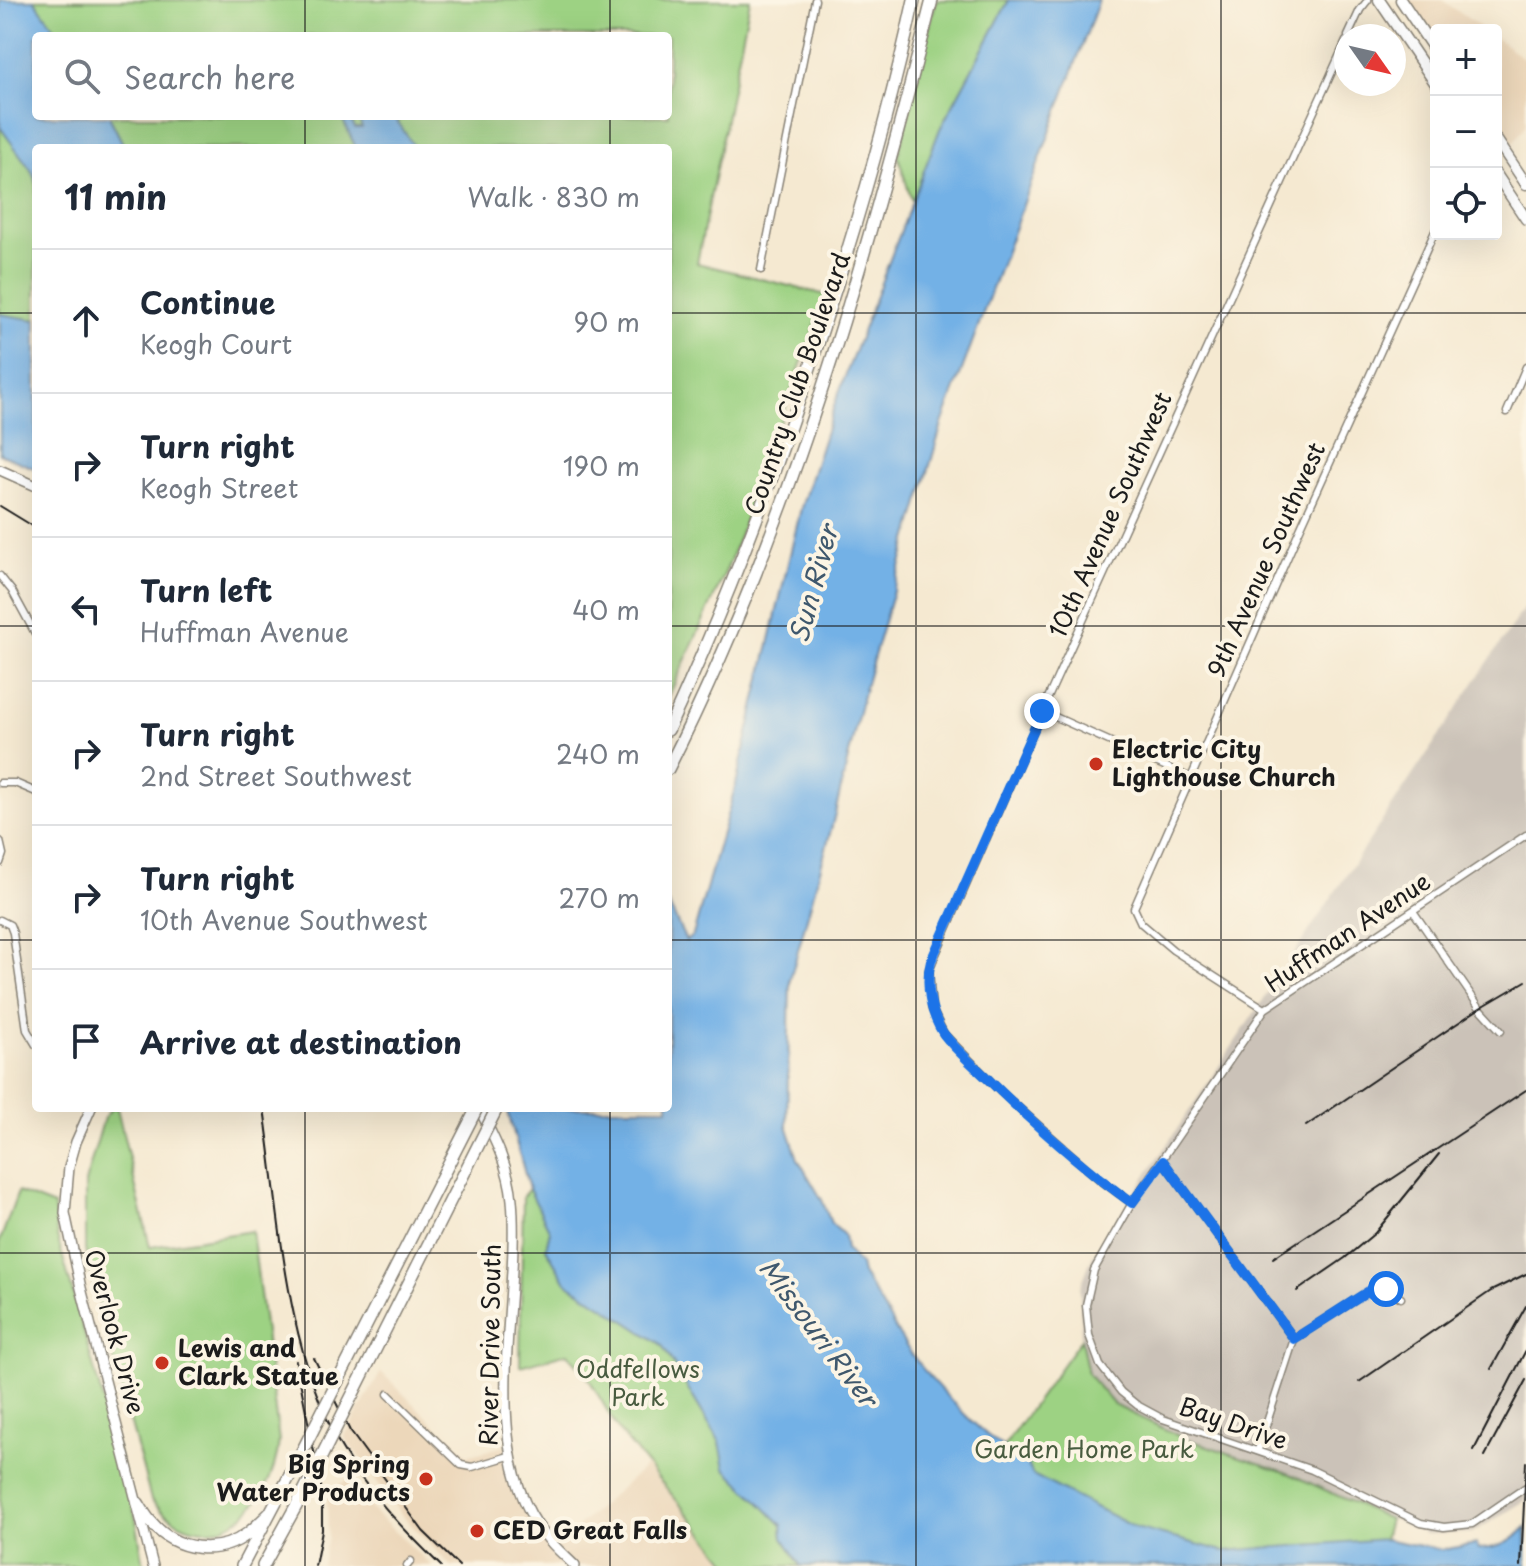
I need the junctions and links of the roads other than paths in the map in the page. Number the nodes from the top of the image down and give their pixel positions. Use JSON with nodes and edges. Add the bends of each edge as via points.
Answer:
{"nodes":[{"id":1,"x":815,"y":0,"type":"edge"},
{"id":2,"x":914,"y":0,"type":"edge"},
{"id":3,"x":932,"y":0,"type":"edge"},
{"id":4,"x":1368,"y":0,"type":"edge"},
{"id":5,"x":1379,"y":0,"type":"edge"},
{"id":6,"x":1401,"y":0,"type":"edge"},
{"id":7,"x":1354,"y":24,"type":"edge"},
{"id":8,"x":1430,"y":43,"type":"edge"},
{"id":9,"x":1334,"y":68,"type":"edge"},
{"id":10,"x":1430,"y":75,"type":"edge"},
{"id":11,"x":1502,"y":148,"type":"edge"},
{"id":12,"x":1502,"y":183,"type":"edge"},
{"id":13,"x":1526,"y":184,"type":"edge"},
{"id":14,"x":1526,"y":219,"type":"edge"},
{"id":15,"x":1431,"y":240,"type":"edge"},
{"id":16,"x":761,"y":270,"type":"dead end"},
{"id":17,"x":1526,"y":367,"type":"edge"},
{"id":18,"x":1507,"y":412,"type":"dead end"},
{"id":19,"x":0,"y":470,"type":"edge"},
{"id":20,"x":32,"y":484,"type":"edge"},
{"id":21,"x":0,"y":576,"type":"edge"},
{"id":22,"x":32,"y":628,"type":"edge"},
{"id":23,"x":1042,"y":711,"type":"junction"},
{"id":24,"x":672,"y":721,"type":"edge"},
{"id":25,"x":672,"y":761,"type":"edge"},
{"id":26,"x":1191,"y":778,"type":"junction"},
{"id":27,"x":0,"y":783,"type":"edge"},
{"id":28,"x":32,"y":790,"type":"edge"},
{"id":29,"x":1526,"y":835,"type":"edge"},
{"id":30,"x":0,"y":841,"type":"edge"},
{"id":31,"x":0,"y":863,"type":"edge"},
{"id":32,"x":1413,"y":911,"type":"junction"},
{"id":33,"x":0,"y":920,"type":"edge"},
{"id":34,"x":1265,"y":1009,"type":"junction"},
{"id":35,"x":1501,"y":1031,"type":"dead end"},
{"id":36,"x":32,"y":1038,"type":"edge"},
{"id":37,"x":88,"y":1112,"type":"edge"},
{"id":38,"x":476,"y":1112,"type":"edge"},
{"id":39,"x":480,"y":1112,"type":"edge"},
{"id":40,"x":495,"y":1112,"type":"edge"},
{"id":41,"x":1163,"y":1161,"type":"junction"},
{"id":42,"x":1132,"y":1203,"type":"junction"},
{"id":43,"x":1401,"y":1298,"type":"dead end"},
{"id":44,"x":1294,"y":1339,"type":"junction"},
{"id":45,"x":388,"y":1394,"type":"dead end"},
{"id":46,"x":1258,"y":1450,"type":"junction"},
{"id":47,"x":509,"y":1456,"type":"junction"},
{"id":48,"x":1526,"y":1487,"type":"edge"},
{"id":49,"x":138,"y":1503,"type":"junction"},
{"id":50,"x":270,"y":1513,"type":"junction"},
{"id":51,"x":153,"y":1566,"type":"edge"},
{"id":52,"x":242,"y":1566,"type":"edge"},
{"id":53,"x":263,"y":1566,"type":"edge"},
{"id":54,"x":575,"y":1566,"type":"edge"}],
"edges":[{"from":1,"to":16,"type":"street"},
{"from":2,"to":24,"type":"highway","name":"Country Club Boulevard","via":[[895,90],[855,229],[782,456]]},
{"from":3,"to":25,"type":"highway","name":"Country Club Boulevard","via":[[850,305],[724,655]]},
{"from":4,"to":7,"type":"street","name":"10th Avenue Southwest"},
{"from":5,"to":10,"type":"main road"},
{"from":6,"to":8,"type":"main road"},
{"from":9,"to":23,"type":"street","name":"10th Avenue Southwest"},
{"from":11,"to":13,"type":"main road"},
{"from":12,"to":14,"type":"main road"},
{"from":15,"to":26,"type":"street","name":"9th Avenue Southwest"},
{"from":17,"to":18,"type":"street"},
{"from":19,"to":20,"type":"main road"},
{"from":21,"to":22,"type":"street"},
{"from":23,"to":26,"type":"street"},
{"from":23,"to":42,"type":"street","name":"10th Avenue Southwest","via":[[931,961],[932,1009],[960,1052]]},
{"from":26,"to":34,"type":"street","name":"9th Avenue Southwest","via":[[1134,908],[1141,923],[1173,950]]},
{"from":27,"to":28,"type":"street"},
{"from":29,"to":32,"type":"street","name":"Huffman Avenue"},
{"from":30,"to":31,"type":"street"},
{"from":32,"to":34,"type":"street","name":"Huffman Avenue"},
{"from":32,"to":35,"type":"street"},
{"from":33,"to":36,"type":"street","via":[[13,933]]},
{"from":34,"to":41,"type":"street","name":"Huffman Avenue"},
{"from":37,"to":49,"type":"main road","name":"Overlook Drive","via":[[69,1167],[65,1213]]},
{"from":38,"to":50,"type":"highway","bridge":true},
{"from":39,"to":47,"type":"main road","name":"River Drive South","via":[[502,1153],[512,1199],[505,1412]]},
{"from":40,"to":53,"type":"highway","bridge":true},
{"from":41,"to":42,"type":"street","name":"Huffman Avenue"},
{"from":41,"to":44,"type":"street"},
{"from":42,"to":46,"type":"street","name":"Bay Drive","via":[[1094,1270],[1086,1305],[1100,1365],[1121,1392],[1163,1419]]},
{"from":43,"to":44,"type":"street","via":[[1386,1289],[1369,1291]]},
{"from":44,"to":46,"type":"street"},
{"from":45,"to":47,"type":"street","via":[[461,1465]]},
{"from":46,"to":48,"type":"street","name":"Bay Drive","via":[[1421,1523],[1444,1527],[1472,1524]]},
{"from":47,"to":54,"type":"main road","name":"River Drive South","via":[[543,1534]]},
{"from":49,"to":50,"type":"highway","via":[[153,1525],[190,1548],[230,1544]]},
{"from":49,"to":51,"type":"main road","name":"Overlook Drive"},
{"from":50,"to":52,"type":"highway"}]}
